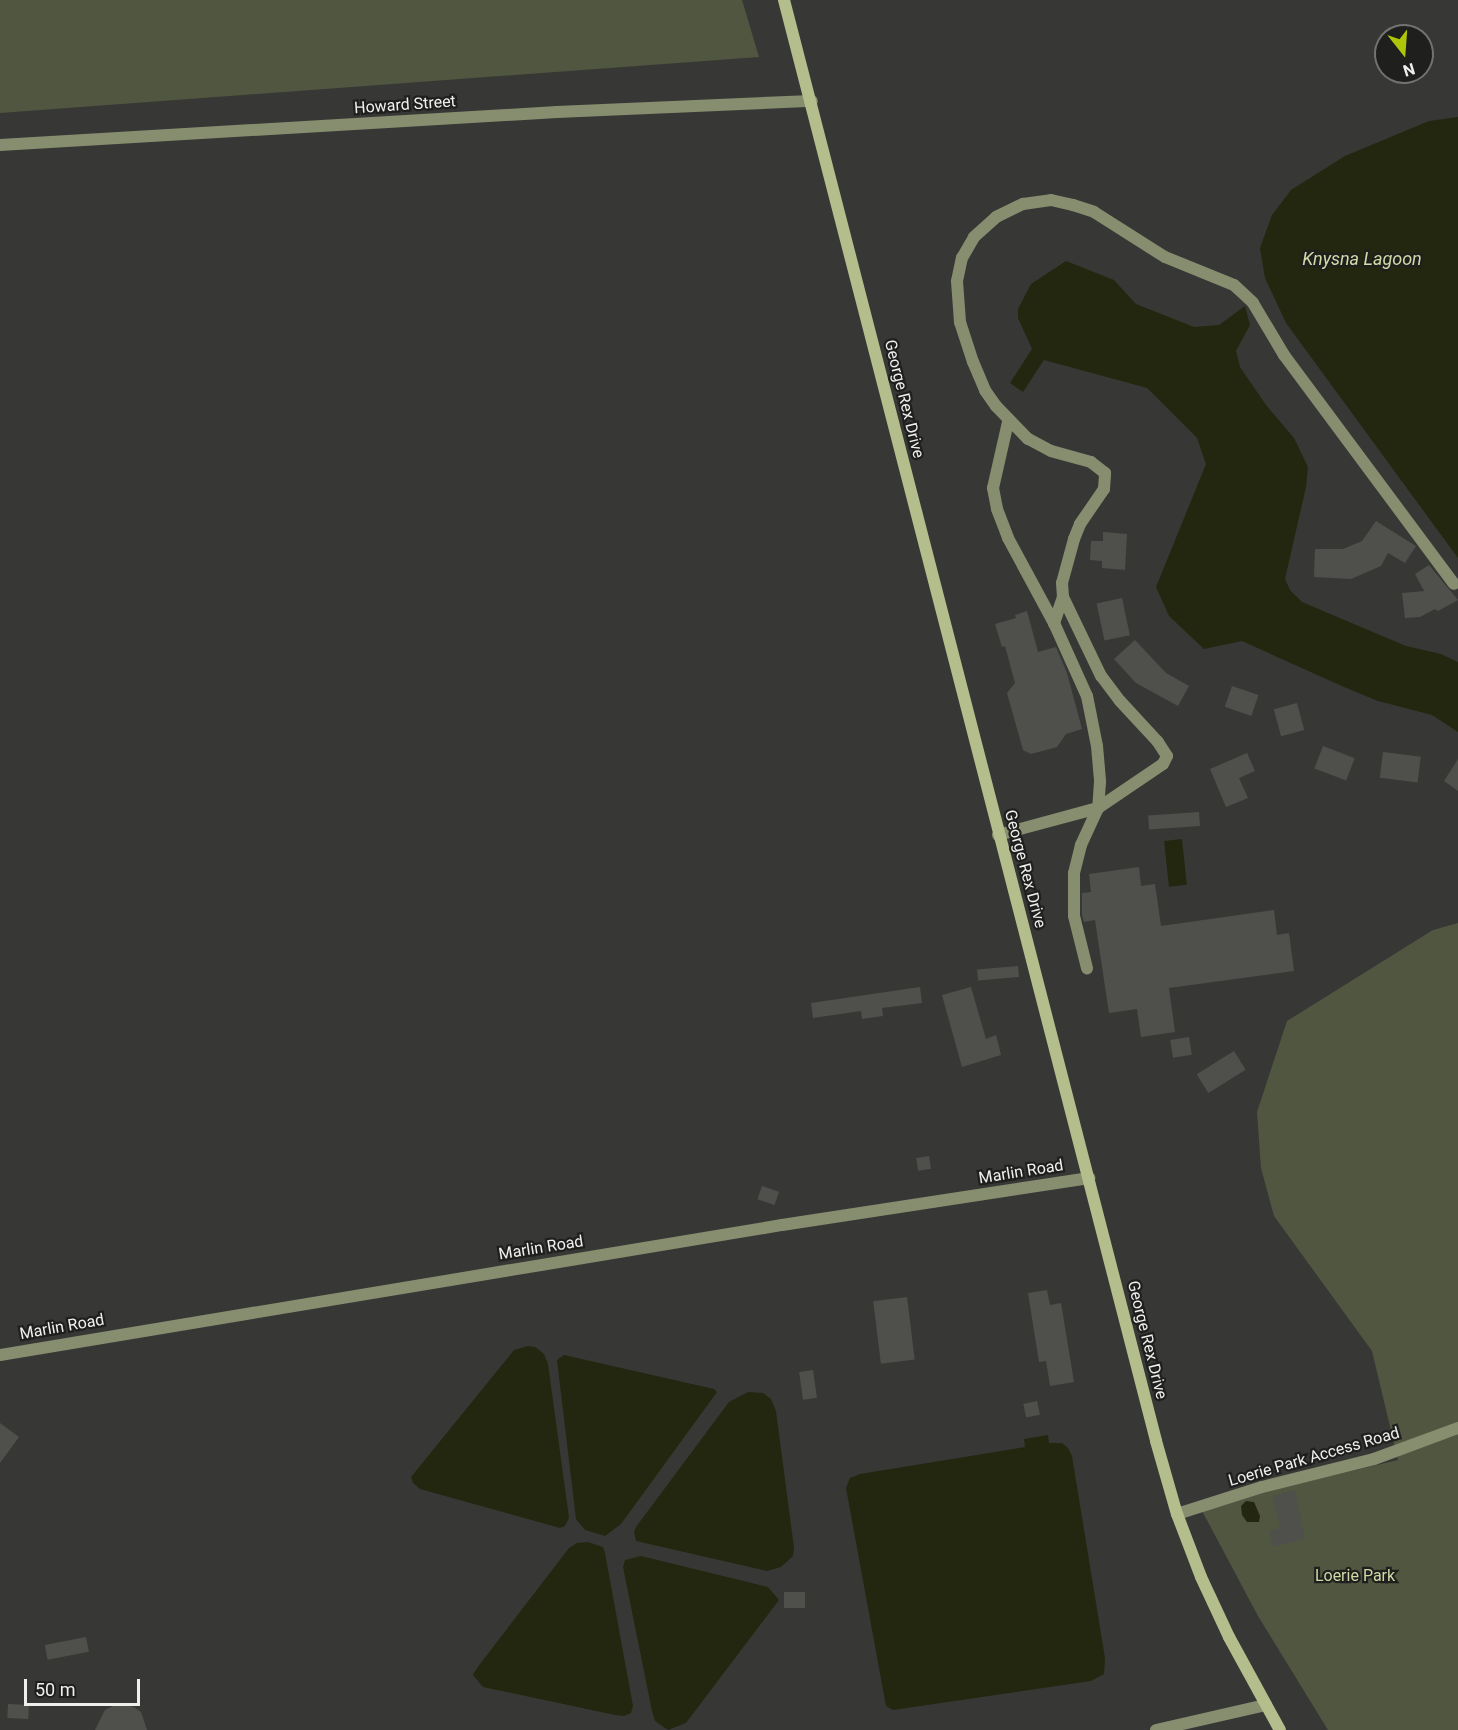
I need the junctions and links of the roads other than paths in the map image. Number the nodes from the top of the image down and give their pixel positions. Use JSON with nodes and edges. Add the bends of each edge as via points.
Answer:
{"nodes":[{"id":1,"x":784,"y":0,"type":"edge"},
{"id":2,"x":812,"y":101,"type":"junction"},
{"id":3,"x":0,"y":145,"type":"edge"},
{"id":4,"x":1008,"y":422,"type":"junction"},
{"id":5,"x":1454,"y":584,"type":"dead end"},
{"id":6,"x":1064,"y":597,"type":"junction"},
{"id":7,"x":1054,"y":623,"type":"junction"},
{"id":8,"x":1098,"y":808,"type":"junction"},
{"id":9,"x":998,"y":835,"type":"junction"},
{"id":10,"x":1087,"y":968,"type":"dead end"},
{"id":11,"x":1089,"y":1178,"type":"junction"},
{"id":12,"x":0,"y":1354,"type":"edge"},
{"id":13,"x":1458,"y":1428,"type":"edge"},
{"id":14,"x":1177,"y":1514,"type":"junction"},
{"id":15,"x":1266,"y":1705,"type":"junction"},
{"id":16,"x":1156,"y":1730,"type":"edge"},
{"id":17,"x":1280,"y":1730,"type":"edge"}],
"edges":[{"from":1,"to":2,"type":"street","name":"George Rex Drive"},
{"from":2,"to":3,"type":"street","name":"Howard Street"},
{"from":2,"to":9,"type":"street","name":"George Rex Drive"},
{"from":4,"to":5,"type":"street","via":[[985,390],[960,322],[957,281],[962,258],[974,237],[996,217],[1023,204],[1051,200],[1073,205],[1108,220],[1165,257],[1227,281],[1252,303],[1284,355]]},
{"from":4,"to":6,"type":"street","via":[[1028,439],[1051,451],[1091,462],[1105,473],[1104,489],[1074,539],[1062,583]]},
{"from":4,"to":7,"type":"street","via":[[993,488],[997,509],[1008,538]]},
{"from":6,"to":7,"type":"street"},
{"from":6,"to":8,"type":"street","via":[[1101,676],[1167,753],[1162,764]]},
{"from":7,"to":8,"type":"street","via":[[1087,696],[1097,746]]},
{"from":8,"to":9,"type":"street"},
{"from":8,"to":10,"type":"street","via":[[1081,845],[1073,884],[1074,916]]},
{"from":9,"to":11,"type":"street","name":"George Rex Drive"},
{"from":11,"to":12,"type":"street","name":"Marlin Road"},
{"from":11,"to":14,"type":"street","name":"George Rex Drive"},
{"from":13,"to":14,"type":"street","name":"Loerie Park Access Road","via":[[1374,1459]]},
{"from":14,"to":15,"type":"street","name":"George Rex Drive","via":[[1208,1592]]},
{"from":15,"to":16,"type":"street"},
{"from":15,"to":17,"type":"street","name":"George Rex Drive"}]}
